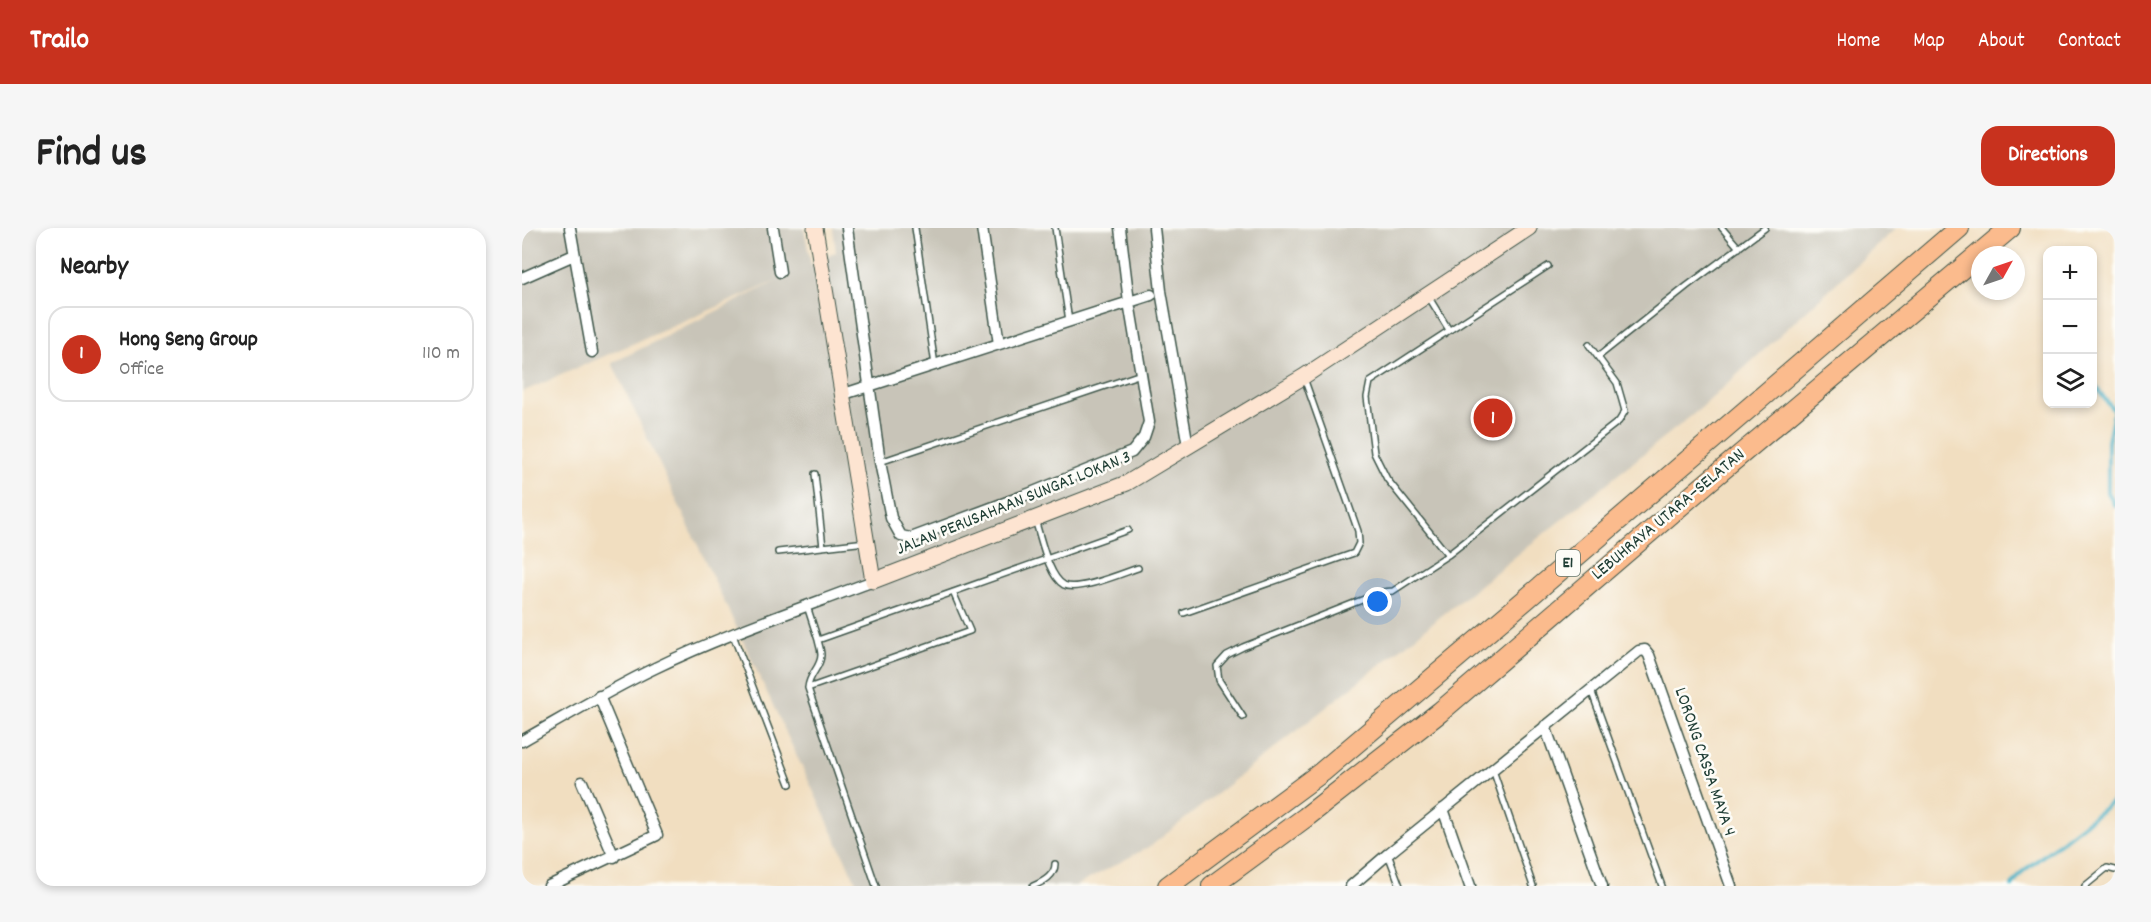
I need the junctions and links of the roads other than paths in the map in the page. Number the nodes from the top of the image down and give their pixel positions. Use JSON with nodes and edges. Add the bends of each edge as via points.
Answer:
{"nodes":[{"id":1,"x":570,"y":228,"type":"edge"},
{"id":2,"x":773,"y":228,"type":"edge"},
{"id":3,"x":815,"y":228,"type":"edge"},
{"id":4,"x":848,"y":228,"type":"edge"},
{"id":5,"x":915,"y":228,"type":"edge"},
{"id":6,"x":982,"y":228,"type":"edge"},
{"id":7,"x":1055,"y":228,"type":"edge"},
{"id":8,"x":1120,"y":228,"type":"edge"},
{"id":9,"x":1154,"y":228,"type":"edge"},
{"id":10,"x":1529,"y":228,"type":"edge"},
{"id":11,"x":1722,"y":228,"type":"edge"},
{"id":12,"x":1765,"y":228,"type":"edge"},
{"id":13,"x":1959,"y":228,"type":"edge"},
{"id":14,"x":2007,"y":231,"type":"edge"},
{"id":15,"x":1738,"y":248,"type":"junction"},
{"id":16,"x":574,"y":255,"type":"junction"},
{"id":17,"x":1548,"y":266,"type":"dead end"},
{"id":18,"x":780,"y":272,"type":"dead end"},
{"id":19,"x":522,"y":278,"type":"edge"},
{"id":20,"x":1156,"y":293,"type":"junction"},
{"id":21,"x":1426,"y":294,"type":"junction"},
{"id":22,"x":1129,"y":302,"type":"junction"},
{"id":23,"x":1069,"y":321,"type":"junction"},
{"id":24,"x":1449,"y":330,"type":"junction"},
{"id":25,"x":999,"y":344,"type":"junction"},
{"id":26,"x":1589,"y":345,"type":"dead end"},
{"id":27,"x":592,"y":352,"type":"dead end"},
{"id":28,"x":1599,"y":356,"type":"junction"},
{"id":29,"x":935,"y":365,"type":"junction"},
{"id":30,"x":1141,"y":374,"type":"junction"},
{"id":31,"x":1303,"y":377,"type":"junction"},
{"id":32,"x":868,"y":386,"type":"junction"},
{"id":33,"x":844,"y":394,"type":"junction"},
{"id":34,"x":1188,"y":446,"type":"junction"},
{"id":35,"x":880,"y":462,"type":"junction"},
{"id":36,"x":814,"y":474,"type":"dead end"},
{"id":37,"x":1035,"y":519,"type":"junction"},
{"id":38,"x":1128,"y":530,"type":"dead end"},
{"id":39,"x":867,"y":542,"type":"junction"},
{"id":40,"x":823,"y":546,"type":"junction"},
{"id":41,"x":778,"y":552,"type":"dead end"},
{"id":42,"x":1448,"y":555,"type":"junction"},
{"id":43,"x":1047,"y":558,"type":"junction"},
{"id":44,"x":1138,"y":568,"type":"dead end"},
{"id":45,"x":873,"y":581,"type":"junction"},
{"id":46,"x":953,"y":592,"type":"junction"},
{"id":47,"x":807,"y":606,"type":"junction"},
{"id":48,"x":1184,"y":613,"type":"dead end"},
{"id":49,"x":733,"y":635,"type":"junction"},
{"id":50,"x":818,"y":640,"type":"junction"},
{"id":51,"x":808,"y":688,"type":"junction"},
{"id":52,"x":1591,"y":690,"type":"junction"},
{"id":53,"x":599,"y":696,"type":"junction"},
{"id":54,"x":1243,"y":717,"type":"dead end"},
{"id":55,"x":1545,"y":726,"type":"junction"},
{"id":56,"x":522,"y":741,"type":"edge"},
{"id":57,"x":1493,"y":769,"type":"junction"},
{"id":58,"x":582,"y":782,"type":"dead end"},
{"id":59,"x":790,"y":784,"type":"dead end"},
{"id":60,"x":1443,"y":809,"type":"junction"},
{"id":61,"x":1388,"y":854,"type":"junction"},
{"id":62,"x":614,"y":857,"type":"junction"},
{"id":63,"x":1055,"y":864,"type":"dead end"},
{"id":64,"x":2115,"y":870,"type":"edge"},
{"id":65,"x":549,"y":886,"type":"edge"},
{"id":66,"x":876,"y":886,"type":"edge"},
{"id":67,"x":1033,"y":886,"type":"edge"},
{"id":68,"x":1168,"y":886,"type":"edge"},
{"id":69,"x":1212,"y":886,"type":"edge"},
{"id":70,"x":1351,"y":886,"type":"edge"},
{"id":71,"x":1400,"y":886,"type":"edge"},
{"id":72,"x":1470,"y":886,"type":"edge"},
{"id":73,"x":1533,"y":886,"type":"edge"},
{"id":74,"x":1602,"y":886,"type":"edge"},
{"id":75,"x":1662,"y":886,"type":"edge"},
{"id":76,"x":1731,"y":886,"type":"edge"},
{"id":77,"x":2085,"y":886,"type":"edge"}],
"edges":[{"from":1,"to":16,"type":"street"},
{"from":2,"to":18,"type":"street"},
{"from":3,"to":33,"type":"main road","name":"JALAN PERUSAHAAN SUNGAI LOKAN 3"},
{"from":4,"to":32,"type":"street"},
{"from":5,"to":29,"type":"lane"},
{"from":6,"to":25,"type":"street"},
{"from":7,"to":23,"type":"lane"},
{"from":8,"to":22,"type":"street"},
{"from":9,"to":20,"type":"street"},
{"from":10,"to":21,"type":"main road","name":"JALAN PERUSAHAAN SUNGAI LOKAN 3"},
{"from":11,"to":15,"type":"lane"},
{"from":12,"to":15,"type":"lane"},
{"from":13,"to":68,"type":"highway","name":"LEBUHRAYA UTARA–SELATAN","number":"E1","via":[[1322,772]]},
{"from":14,"to":69,"type":"highway","name":"LEBUHRAYA UTARA–SELATAN","number":"E1","via":[[1440,712]]},
{"from":15,"to":28,"type":"lane"},
{"from":16,"to":19,"type":"street"},
{"from":16,"to":27,"type":"street"},
{"from":17,"to":24,"type":"lane"},
{"from":20,"to":22,"type":"street"},
{"from":20,"to":34,"type":"street"},
{"from":21,"to":24,"type":"lane"},
{"from":21,"to":31,"type":"main road","name":"JALAN PERUSAHAAN SUNGAI LOKAN 3"},
{"from":22,"to":23,"type":"street"},
{"from":22,"to":30,"type":"street"},
{"from":23,"to":25,"type":"street"},
{"from":24,"to":42,"type":"lane","via":[[1370,382],[1367,397],[1374,453],[1387,479]]},
{"from":25,"to":29,"type":"street"},
{"from":26,"to":28,"type":"lane"},
{"from":28,"to":42,"type":"lane","via":[[1624,402],[1620,421]]},
{"from":29,"to":32,"type":"street"},
{"from":30,"to":35,"type":"lane"},
{"from":30,"to":35,"type":"street","via":[[1149,422],[1144,437],[1132,452],[911,538],[901,536],[891,518]]},
{"from":31,"to":34,"type":"main road","name":"JALAN PERUSAHAAN SUNGAI LOKAN 3"},
{"from":31,"to":48,"type":"lane","via":[[1358,531],[1359,543],[1354,553]]},
{"from":32,"to":33,"type":"street"},
{"from":32,"to":35,"type":"street"},
{"from":33,"to":39,"type":"main road","name":"JALAN PERUSAHAAN SUNGAI LOKAN 3"},
{"from":34,"to":37,"type":"main road","name":"JALAN PERUSAHAAN SUNGAI LOKAN 3","via":[[1127,483]]},
{"from":36,"to":40,"type":"lane"},
{"from":37,"to":43,"type":"lane"},
{"from":37,"to":45,"type":"main road","name":"JALAN PERUSAHAAN SUNGAI LOKAN 3"},
{"from":38,"to":43,"type":"lane"},
{"from":39,"to":40,"type":"lane"},
{"from":39,"to":45,"type":"main road","name":"JALAN PERUSAHAAN SUNGAI LOKAN 3"},
{"from":40,"to":41,"type":"lane"},
{"from":42,"to":54,"type":"lane","via":[[1393,591],[1227,655],[1217,666],[1219,680]]},
{"from":43,"to":44,"type":"lane","via":[[1053,572],[1069,586],[1081,586]]},
{"from":43,"to":46,"type":"lane"},
{"from":45,"to":47,"type":"street"},
{"from":46,"to":50,"type":"lane"},
{"from":46,"to":51,"type":"lane","via":[[970,631]]},
{"from":47,"to":49,"type":"street"},
{"from":47,"to":50,"type":"lane"},
{"from":49,"to":53,"type":"street"},
{"from":49,"to":59,"type":"lane"},
{"from":50,"to":51,"type":"lane","via":[[820,662],[809,678]]},
{"from":51,"to":66,"type":"lane"},
{"from":52,"to":55,"type":"street"},
{"from":52,"to":75,"type":"lane"},
{"from":52,"to":76,"type":"street","name":"LORONG CASSA MAYA 4","via":[[1639,651],[1645,650],[1649,655]]},
{"from":53,"to":56,"type":"street"},
{"from":53,"to":62,"type":"street","via":[[657,835]]},
{"from":55,"to":57,"type":"street"},
{"from":55,"to":74,"type":"street"},
{"from":57,"to":60,"type":"street"},
{"from":57,"to":73,"type":"lane"},
{"from":58,"to":62,"type":"street"},
{"from":60,"to":61,"type":"street"},
{"from":60,"to":72,"type":"street"},
{"from":61,"to":70,"type":"street"},
{"from":61,"to":71,"type":"lane"},
{"from":62,"to":65,"type":"street"},
{"from":63,"to":67,"type":"lane","via":[[1050,876]]},
{"from":64,"to":77,"type":"lane","via":[[2107,868]]}]}
